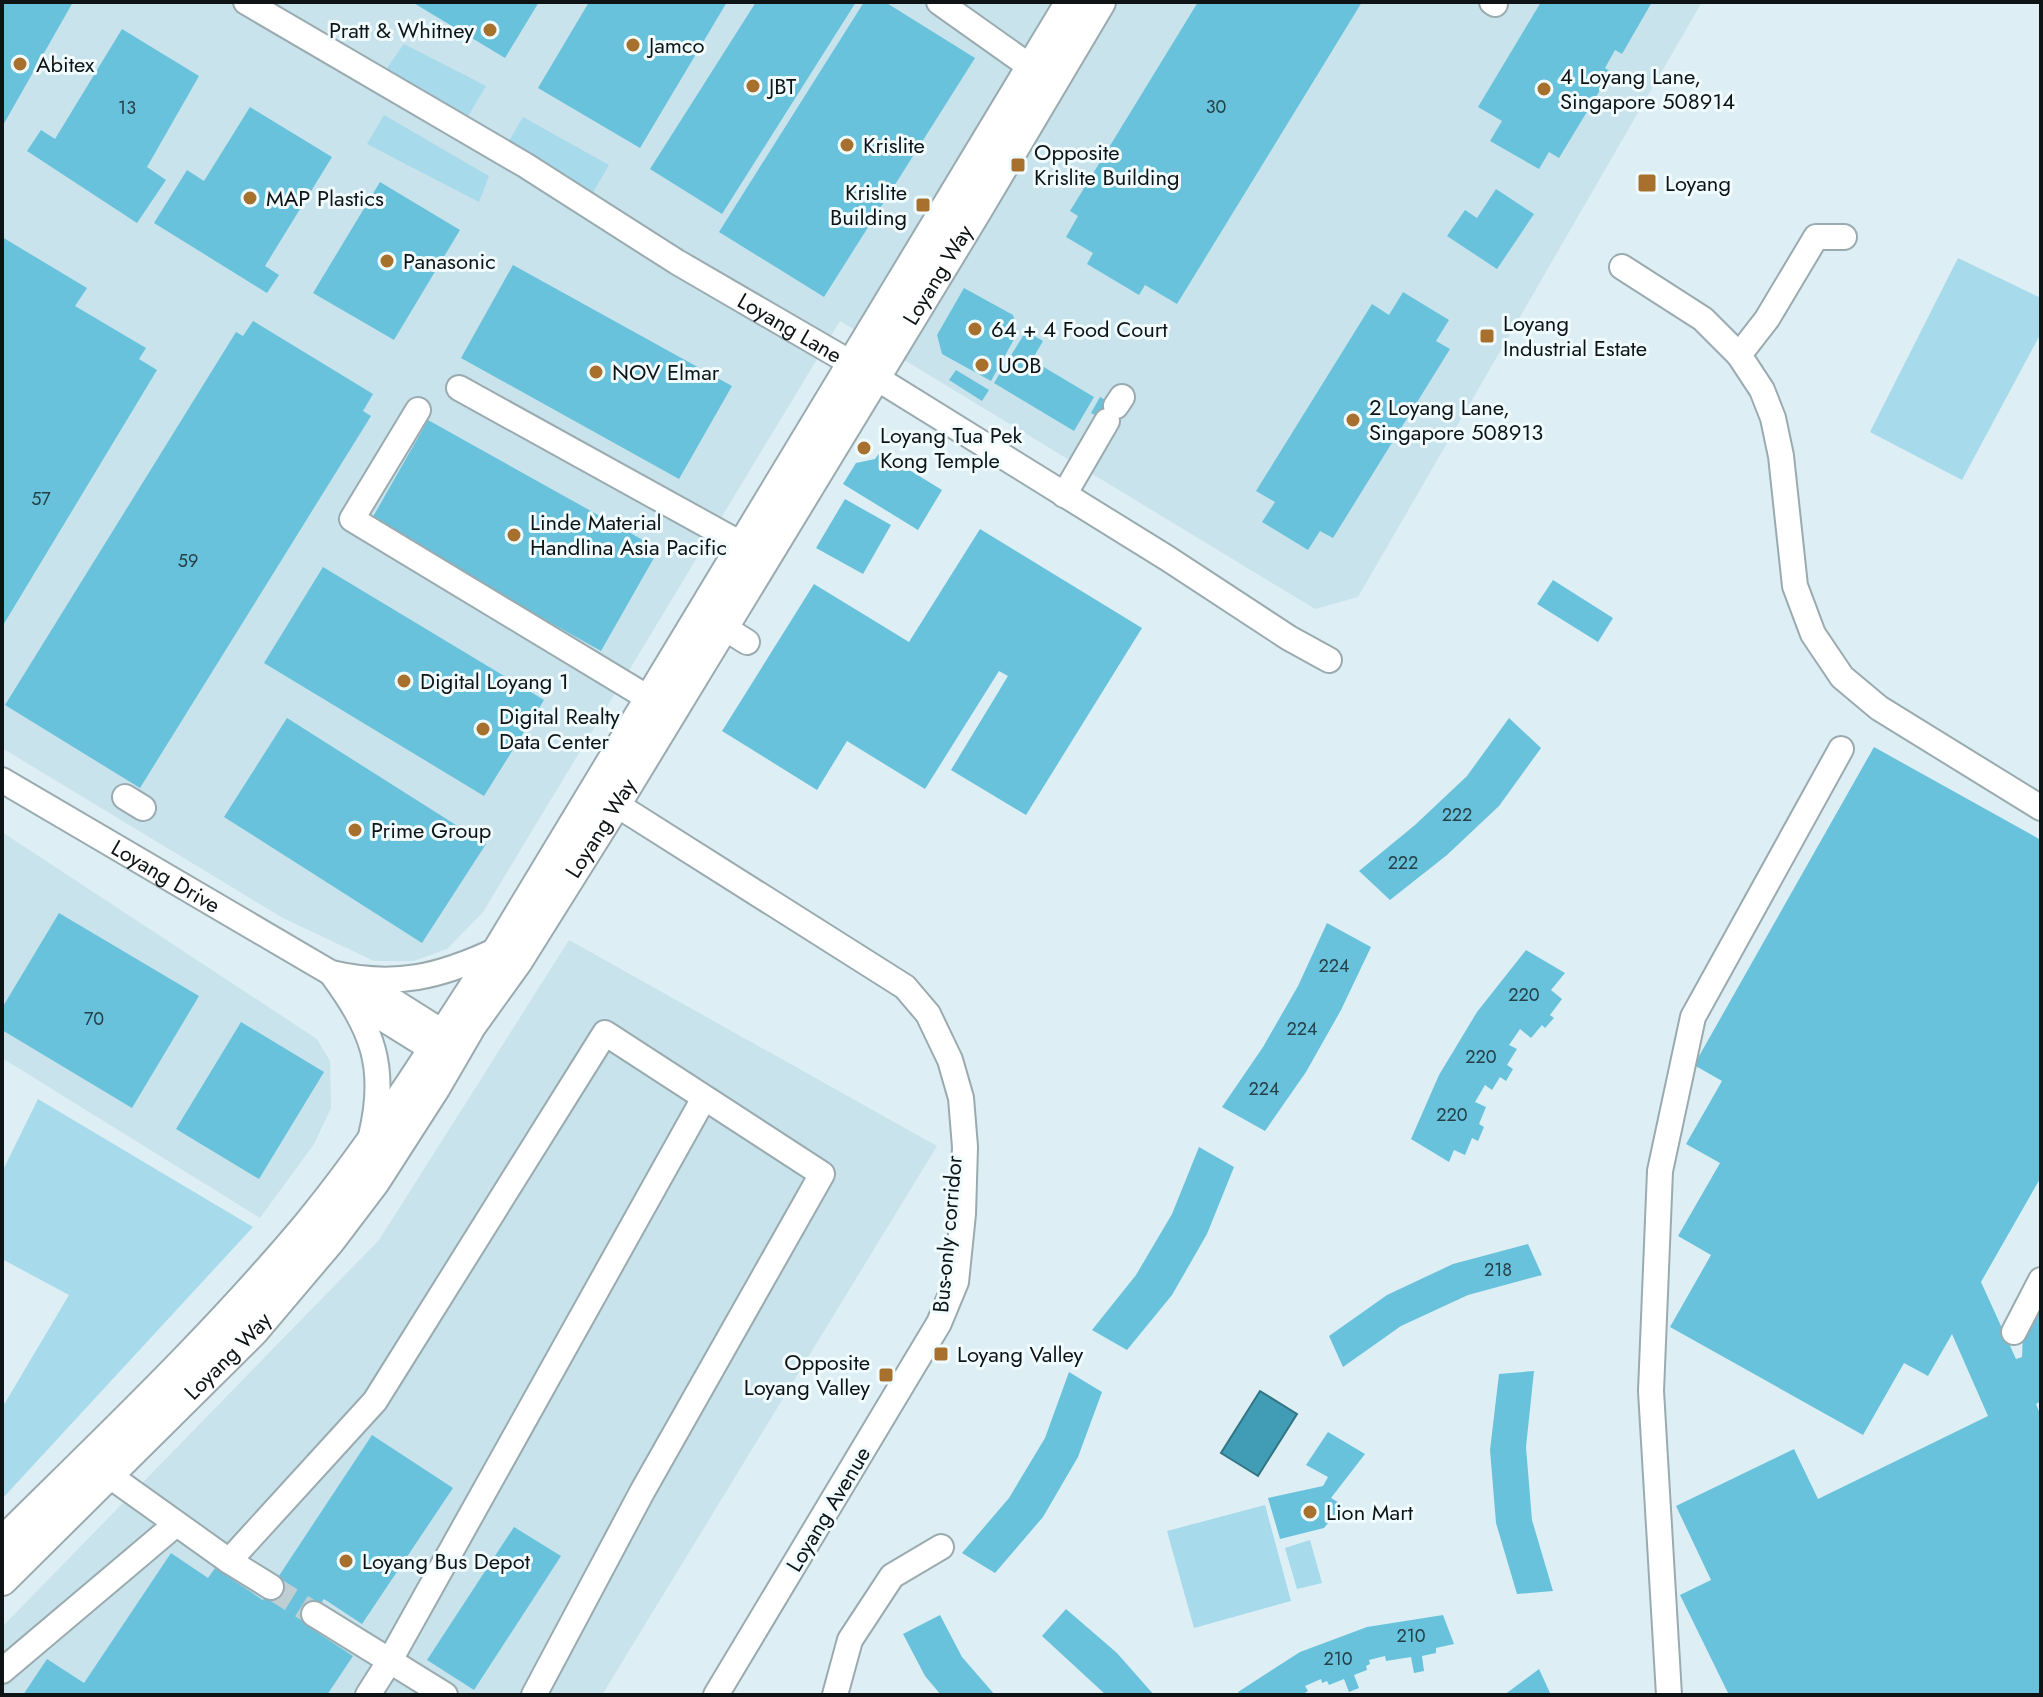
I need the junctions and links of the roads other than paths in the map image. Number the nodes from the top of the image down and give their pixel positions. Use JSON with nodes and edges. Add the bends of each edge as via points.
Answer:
{"nodes":[{"id":1,"x":246,"y":2,"type":"edge"},
{"id":2,"x":939,"y":2,"type":"edge"},
{"id":3,"x":1100,"y":2,"type":"edge"},
{"id":4,"x":1065,"y":4,"type":"edge"},
{"id":5,"x":1032,"y":68,"type":"junction"},
{"id":6,"x":1844,"y":237,"type":"dead end"},
{"id":7,"x":1622,"y":267,"type":"dead end"},
{"id":8,"x":1739,"y":355,"type":"junction"},
{"id":9,"x":864,"y":371,"type":"junction"},
{"id":10,"x":459,"y":388,"type":"dead end"},
{"id":11,"x":1115,"y":408,"type":"dead end"},
{"id":12,"x":418,"y":410,"type":"dead end"},
{"id":13,"x":1064,"y":495,"type":"junction"},
{"id":14,"x":743,"y":545,"type":"junction"},
{"id":15,"x":1329,"y":660,"type":"dead end"},
{"id":16,"x":650,"y":699,"type":"junction"},
{"id":17,"x":1841,"y":749,"type":"dead end"},
{"id":18,"x":641,"y":762,"type":"junction"},
{"id":19,"x":2,"y":780,"type":"edge"},
{"id":20,"x":605,"y":797,"type":"junction"},
{"id":21,"x":2041,"y":808,"type":"edge"},
{"id":22,"x":658,"y":830,"type":"junction"},
{"id":23,"x":499,"y":949,"type":"junction"},
{"id":24,"x":354,"y":988,"type":"junction"},
{"id":25,"x":448,"y":1047,"type":"junction"},
{"id":26,"x":704,"y":1098,"type":"junction"},
{"id":27,"x":369,"y":1142,"type":"junction"},
{"id":28,"x":2041,"y":1280,"type":"edge"},
{"id":29,"x":939,"y":1323,"type":"joint"},
{"id":30,"x":2014,"y":1332,"type":"dead end"},
{"id":31,"x":98,"y":1467,"type":"junction"},
{"id":32,"x":176,"y":1524,"type":"junction"},
{"id":33,"x":2,"y":1543,"type":"edge"},
{"id":34,"x":941,"y":1547,"type":"dead end"},
{"id":35,"x":229,"y":1561,"type":"junction"},
{"id":36,"x":2,"y":1580,"type":"edge"},
{"id":37,"x":271,"y":1587,"type":"tunnel mouth"},
{"id":38,"x":314,"y":1614,"type":"tunnel mouth"},
{"id":39,"x":389,"y":1662,"type":"junction"},
{"id":40,"x":2,"y":1671,"type":"edge"},
{"id":41,"x":368,"y":1695,"type":"edge"},
{"id":42,"x":445,"y":1695,"type":"edge"},
{"id":43,"x":534,"y":1695,"type":"edge"},
{"id":44,"x":716,"y":1695,"type":"edge"},
{"id":45,"x":835,"y":1695,"type":"edge"},
{"id":46,"x":1669,"y":1695,"type":"edge"}],
"edges":[{"from":1,"to":9,"type":"street","name":"Loyang Lane","via":[[490,143],[677,262]]},
{"from":2,"to":5,"type":"street"},
{"from":3,"to":9,"type":"main road","name":"Loyang Way"},
{"from":4,"to":5,"type":"main road","name":"Loyang Way"},
{"from":5,"to":9,"type":"main road","name":"Loyang Way"},
{"from":6,"to":8,"type":"street","via":[[1816,237]]},
{"from":7,"to":8,"type":"street","via":[[1703,319]]},
{"from":8,"to":21,"type":"street","via":[[1773,418],[1795,586],[1813,634],[1842,677],[1879,708]]},
{"from":9,"to":13,"type":"street","name":"Loyang Lane"},
{"from":9,"to":14,"type":"main road","name":"Loyang Way"},
{"from":9,"to":18,"type":"main road","name":"Loyang Way","via":[[735,634]]},
{"from":10,"to":14,"type":"street"},
{"from":11,"to":13,"type":"street"},
{"from":12,"to":16,"type":"street","via":[[352,519]]},
{"from":13,"to":15,"type":"street","name":"Loyang Lane"},
{"from":14,"to":16,"type":"main road","name":"Loyang Way"},
{"from":16,"to":20,"type":"main road","name":"Loyang Way"},
{"from":17,"to":46,"type":"street","via":[[1693,1017],[1660,1171],[1651,1391]]},
{"from":18,"to":20,"type":"main road","name":"Loyang Way"},
{"from":18,"to":22,"type":"street","via":[[641,795]]},
{"from":19,"to":24,"type":"street","name":"Loyang Drive"},
{"from":20,"to":22,"type":"street","name":"Bus-only corridor"},
{"from":20,"to":23,"type":"main road","name":"Loyang Way"},
{"from":20,"to":25,"type":"main road","name":"Loyang Way"},
{"from":22,"to":29,"type":"street","name":"Bus-only corridor","via":[[875,967],[891,995],[916,1020],[940,1063],[951,1099],[955,1147]]},
{"from":23,"to":24,"type":"street","via":[[427,976]]},
{"from":23,"to":25,"type":"main road","name":"Loyang Way"},
{"from":24,"to":25,"type":"street","name":"Loyang Drive"},
{"from":24,"to":27,"type":"street","name":"Loyang Drive","via":[[378,1078],[379,1102]]},
{"from":25,"to":27,"type":"main road","name":"Loyang Way"},
{"from":25,"to":31,"type":"main road","name":"Loyang Way","via":[[374,1182],[330,1240],[253,1331]]},
{"from":26,"to":35,"type":"street","via":[[605,1033],[375,1401]]},
{"from":26,"to":39,"type":"street"},
{"from":26,"to":43,"type":"street","via":[[822,1174]]},
{"from":27,"to":31,"type":"main road","name":"Loyang Way","via":[[311,1222]]},
{"from":28,"to":30,"type":"street"},
{"from":29,"to":44,"type":"street","name":"Loyang Avenue"},
{"from":31,"to":32,"type":"street"},
{"from":31,"to":33,"type":"main road","name":"Loyang Way"},
{"from":31,"to":36,"type":"main road","name":"Loyang Way"},
{"from":32,"to":35,"type":"street"},
{"from":32,"to":40,"type":"street"},
{"from":34,"to":45,"type":"street","via":[[892,1576],[850,1640]]},
{"from":35,"to":37,"type":"street"},
{"from":38,"to":39,"type":"street"},
{"from":39,"to":41,"type":"street"},
{"from":39,"to":42,"type":"street"}]}
